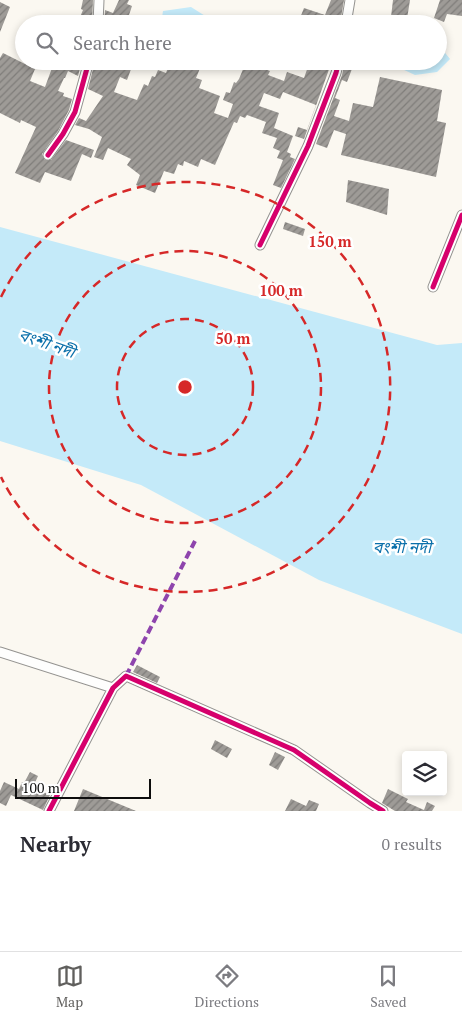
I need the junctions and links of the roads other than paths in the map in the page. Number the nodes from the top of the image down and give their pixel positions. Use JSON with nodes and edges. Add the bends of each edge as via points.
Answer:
{"nodes":[{"id":1,"x":99,"y":0,"type":"edge"},
{"id":2,"x":350,"y":0,"type":"edge"},
{"id":3,"x":98,"y":15,"type":"edge"},
{"id":4,"x":348,"y":15,"type":"edge"},
{"id":5,"x":87,"y":70,"type":"edge"},
{"id":6,"x":336,"y":70,"type":"edge"},
{"id":7,"x":48,"y":155,"type":"dead end"},
{"id":8,"x":462,"y":215,"type":"edge"},
{"id":9,"x":260,"y":245,"type":"dead end"},
{"id":10,"x":433,"y":287,"type":"dead end"},
{"id":11,"x":0,"y":652,"type":"edge"},
{"id":12,"x":113,"y":688,"type":"junction"},
{"id":13,"x":50,"y":811,"type":"edge"},
{"id":14,"x":383,"y":811,"type":"edge"}],
"edges":[{"from":1,"to":3,"type":"street"},
{"from":2,"to":4,"type":"street"},
{"from":5,"to":7,"type":"street","via":[[75,112]]},
{"from":6,"to":9,"type":"street","via":[[308,146]]},
{"from":8,"to":10,"type":"street"},
{"from":11,"to":12,"type":"street"},
{"from":12,"to":13,"type":"street"},
{"from":12,"to":14,"type":"street","via":[[126,676],[286,746]]}]}
